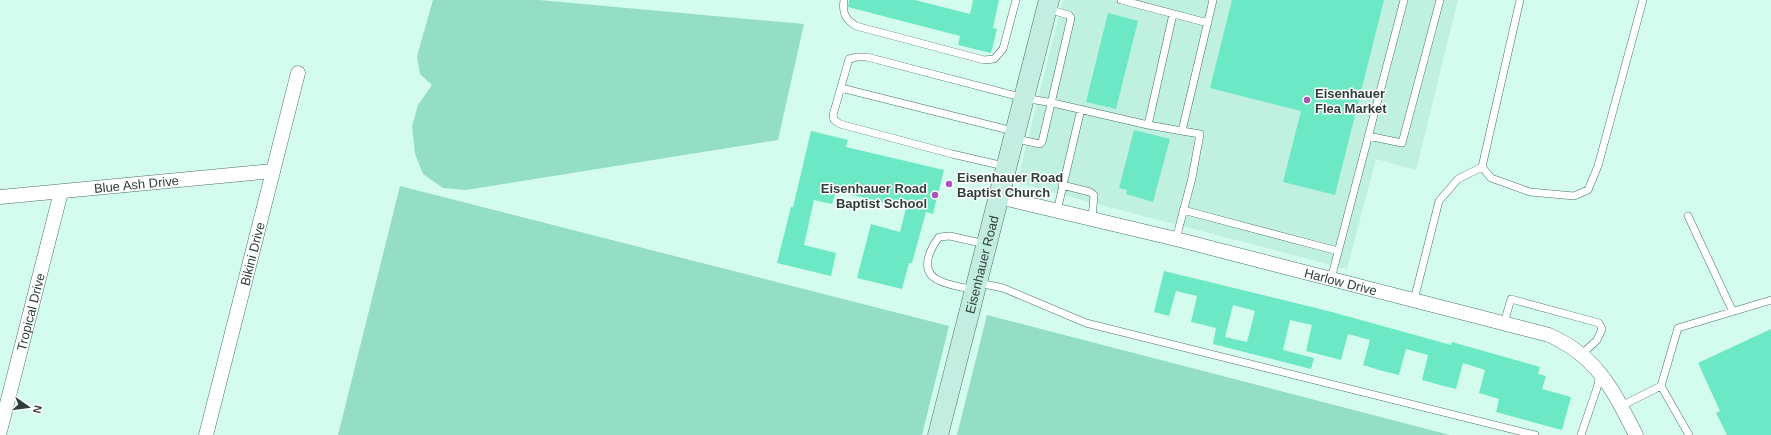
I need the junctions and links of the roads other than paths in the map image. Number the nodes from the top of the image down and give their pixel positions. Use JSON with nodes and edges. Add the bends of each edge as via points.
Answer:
{"nodes":[{"id":1,"x":844,"y":0,"type":"edge"},
{"id":2,"x":1016,"y":0,"type":"edge"},
{"id":3,"x":1121,"y":0,"type":"edge"},
{"id":4,"x":1213,"y":0,"type":"edge"},
{"id":5,"x":1404,"y":0,"type":"edge"},
{"id":6,"x":1440,"y":0,"type":"edge"},
{"id":7,"x":1520,"y":0,"type":"edge"},
{"id":8,"x":1643,"y":0,"type":"edge"},
{"id":9,"x":1048,"y":4,"type":"edge"},
{"id":10,"x":1173,"y":14,"type":"junction"},
{"id":11,"x":1208,"y":22,"type":"junction"},
{"id":12,"x":298,"y":73,"type":"dead end"},
{"id":13,"x":841,"y":88,"type":"junction"},
{"id":14,"x":1024,"y":98,"type":"junction"},
{"id":15,"x":1052,"y":103,"type":"junction"},
{"id":16,"x":1081,"y":109,"type":"junction"},
{"id":17,"x":1148,"y":125,"type":"junction"},
{"id":18,"x":1182,"y":131,"type":"junction"},
{"id":19,"x":1014,"y":135,"type":"junction"},
{"id":20,"x":1368,"y":136,"type":"junction"},
{"id":21,"x":1007,"y":167,"type":"junction"},
{"id":22,"x":1482,"y":167,"type":"junction"},
{"id":23,"x":273,"y":171,"type":"junction"},
{"id":24,"x":1062,"y":185,"type":"junction"},
{"id":25,"x":61,"y":192,"type":"junction"},
{"id":26,"x":0,"y":197,"type":"edge"},
{"id":27,"x":999,"y":197,"type":"junction"},
{"id":28,"x":1184,"y":210,"type":"junction"},
{"id":29,"x":1057,"y":212,"type":"junction"},
{"id":30,"x":1688,"y":216,"type":"dead end"},
{"id":31,"x":1092,"y":220,"type":"junction"},
{"id":32,"x":1176,"y":239,"type":"junction"},
{"id":33,"x":987,"y":244,"type":"junction"},
{"id":34,"x":1338,"y":251,"type":"junction"},
{"id":35,"x":1331,"y":279,"type":"junction"},
{"id":36,"x":976,"y":286,"type":"junction"},
{"id":37,"x":1414,"y":300,"type":"junction"},
{"id":38,"x":1771,"y":300,"type":"edge"},
{"id":39,"x":1733,"y":312,"type":"junction"},
{"id":40,"x":1504,"y":323,"type":"junction"},
{"id":41,"x":1582,"y":354,"type":"junction"},
{"id":42,"x":1600,"y":372,"type":"junction"},
{"id":43,"x":1661,"y":386,"type":"junction"},
{"id":44,"x":1621,"y":406,"type":"junction"},
{"id":45,"x":0,"y":431,"type":"edge"},
{"id":46,"x":206,"y":435,"type":"edge"},
{"id":47,"x":938,"y":435,"type":"edge"},
{"id":48,"x":1535,"y":435,"type":"edge"},
{"id":49,"x":1581,"y":435,"type":"edge"},
{"id":50,"x":1636,"y":435,"type":"edge"},
{"id":51,"x":1689,"y":435,"type":"edge"}],
"edges":[{"from":1,"to":2,"type":"lane","via":[[844,15],[856,26],[984,60],[994,59],[1003,50]]},
{"from":3,"to":10,"type":"lane"},
{"from":4,"to":11,"type":"lane"},
{"from":5,"to":20,"type":"lane"},
{"from":6,"to":20,"type":"lane","via":[[1402,143]]},
{"from":7,"to":22,"type":"lane"},
{"from":8,"to":22,"type":"lane","via":[[1598,166],[1588,190],[1574,196],[1530,192],[1491,178]]},
{"from":9,"to":14,"type":"main road","name":"Eisenhauer Road"},
{"from":9,"to":15,"type":"lane","via":[[1071,18]]},
{"from":10,"to":11,"type":"lane"},
{"from":10,"to":17,"type":"lane"},
{"from":11,"to":18,"type":"lane"},
{"from":12,"to":23,"type":"street","name":"Bikini Drive"},
{"from":13,"to":14,"type":"lane","via":[[849,60],[867,57]]},
{"from":13,"to":19,"type":"lane"},
{"from":13,"to":21,"type":"lane","via":[[833,115],[834,120],[840,124]]},
{"from":14,"to":15,"type":"lane"},
{"from":14,"to":19,"type":"main road","name":"Eisenhauer Road"},
{"from":15,"to":16,"type":"lane"},
{"from":15,"to":19,"type":"lane","via":[[1040,144]]},
{"from":16,"to":17,"type":"lane"},
{"from":16,"to":24,"type":"lane"},
{"from":17,"to":18,"type":"lane"},
{"from":18,"to":28,"type":"lane","via":[[1200,134]]},
{"from":19,"to":21,"type":"main road","name":"Eisenhauer Road"},
{"from":20,"to":34,"type":"lane"},
{"from":21,"to":27,"type":"main road","name":"Eisenhauer Road"},
{"from":22,"to":37,"type":"lane","via":[[1458,179],[1439,201]]},
{"from":23,"to":25,"type":"street","name":"Blue Ash Drive"},
{"from":23,"to":46,"type":"street","name":"Bikini Drive"},
{"from":24,"to":29,"type":"lane"},
{"from":24,"to":31,"type":"lane","via":[[1094,195]]},
{"from":25,"to":26,"type":"street","name":"Blue Ash Drive"},
{"from":25,"to":45,"type":"street","name":"Tropical Drive"},
{"from":27,"to":29,"type":"street","name":"Harlow Drive"},
{"from":27,"to":33,"type":"main road","name":"Eisenhauer Road"},
{"from":28,"to":32,"type":"lane"},
{"from":28,"to":34,"type":"lane"},
{"from":29,"to":31,"type":"street","name":"Harlow Drive"},
{"from":30,"to":39,"type":"lane"},
{"from":31,"to":32,"type":"street","name":"Harlow Drive"},
{"from":32,"to":35,"type":"street","name":"Harlow Drive"},
{"from":33,"to":36,"type":"main road","name":"Eisenhauer Road"},
{"from":33,"to":36,"type":"lane","via":[[950,236],[939,237],[931,249],[927,262],[932,276],[938,280]]},
{"from":34,"to":35,"type":"lane"},
{"from":35,"to":37,"type":"street","name":"Harlow Drive"},
{"from":36,"to":47,"type":"main road","name":"Eisenhauer Road"},
{"from":36,"to":48,"type":"lane","via":[[1003,288],[1086,323]]},
{"from":37,"to":40,"type":"street","name":"Harlow Drive"},
{"from":38,"to":39,"type":"lane"},
{"from":39,"to":43,"type":"lane","via":[[1678,328]]},
{"from":40,"to":41,"type":"street","name":"Harlow Drive","via":[[1549,335]]},
{"from":40,"to":41,"type":"lane","via":[[1511,299],[1599,323],[1602,329],[1597,340]]},
{"from":41,"to":42,"type":"street","name":"Harlow Drive"},
{"from":42,"to":44,"type":"street","name":"Harlow Drive"},
{"from":42,"to":49,"type":"lane","via":[[1598,388]]},
{"from":43,"to":44,"type":"lane"},
{"from":43,"to":51,"type":"lane"},
{"from":44,"to":50,"type":"street","name":"Harlow Drive"}]}
